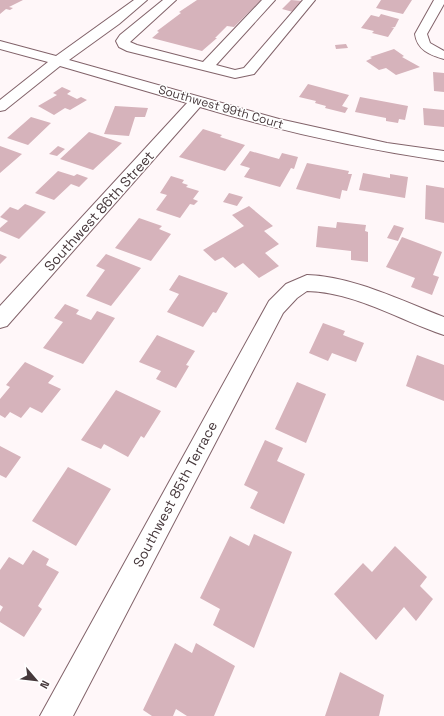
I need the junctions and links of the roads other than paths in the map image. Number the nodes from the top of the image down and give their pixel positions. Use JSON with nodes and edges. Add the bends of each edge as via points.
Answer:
{"nodes":[{"id":1,"x":141,"y":0,"type":"edge"},
{"id":2,"x":170,"y":0,"type":"edge"},
{"id":3,"x":269,"y":0,"type":"edge"},
{"id":4,"x":309,"y":0,"type":"edge"},
{"id":5,"x":440,"y":0,"type":"edge"},
{"id":6,"x":115,"y":21,"type":"junction"},
{"id":7,"x":138,"y":27,"type":"junction"},
{"id":8,"x":0,"y":45,"type":"edge"},
{"id":9,"x":444,"y":55,"type":"edge"},
{"id":10,"x":58,"y":61,"type":"junction"},
{"id":11,"x":206,"y":67,"type":"junction"},
{"id":12,"x":197,"y":101,"type":"junction"},
{"id":13,"x":0,"y":107,"type":"edge"},
{"id":14,"x":444,"y":156,"type":"edge"},
{"id":15,"x":0,"y":320,"type":"edge"},
{"id":16,"x":444,"y":326,"type":"edge"},
{"id":17,"x":56,"y":716,"type":"edge"}],
"edges":[{"from":1,"to":6,"type":"street"},
{"from":2,"to":7,"type":"street"},
{"from":3,"to":11,"type":"street"},
{"from":4,"to":11,"type":"street","via":[[249,70],[235,74]]},
{"from":5,"to":9,"type":"street","via":[[421,34],[425,46]]},
{"from":6,"to":7,"type":"street"},
{"from":6,"to":10,"type":"street"},
{"from":7,"to":11,"type":"street","via":[[125,38],[124,44]]},
{"from":8,"to":10,"type":"street","name":"Southwest 99th Court"},
{"from":10,"to":12,"type":"street","name":"Southwest 99th Court"},
{"from":10,"to":13,"type":"street"},
{"from":12,"to":14,"type":"street","name":"Southwest 99th Court","via":[[319,134]]},
{"from":12,"to":15,"type":"street","name":"Southwest 86th Street"},
{"from":16,"to":17,"type":"street","name":"Southwest 85th Terrace","via":[[343,289],[322,284],[307,283],[296,288],[276,307]]}]}
